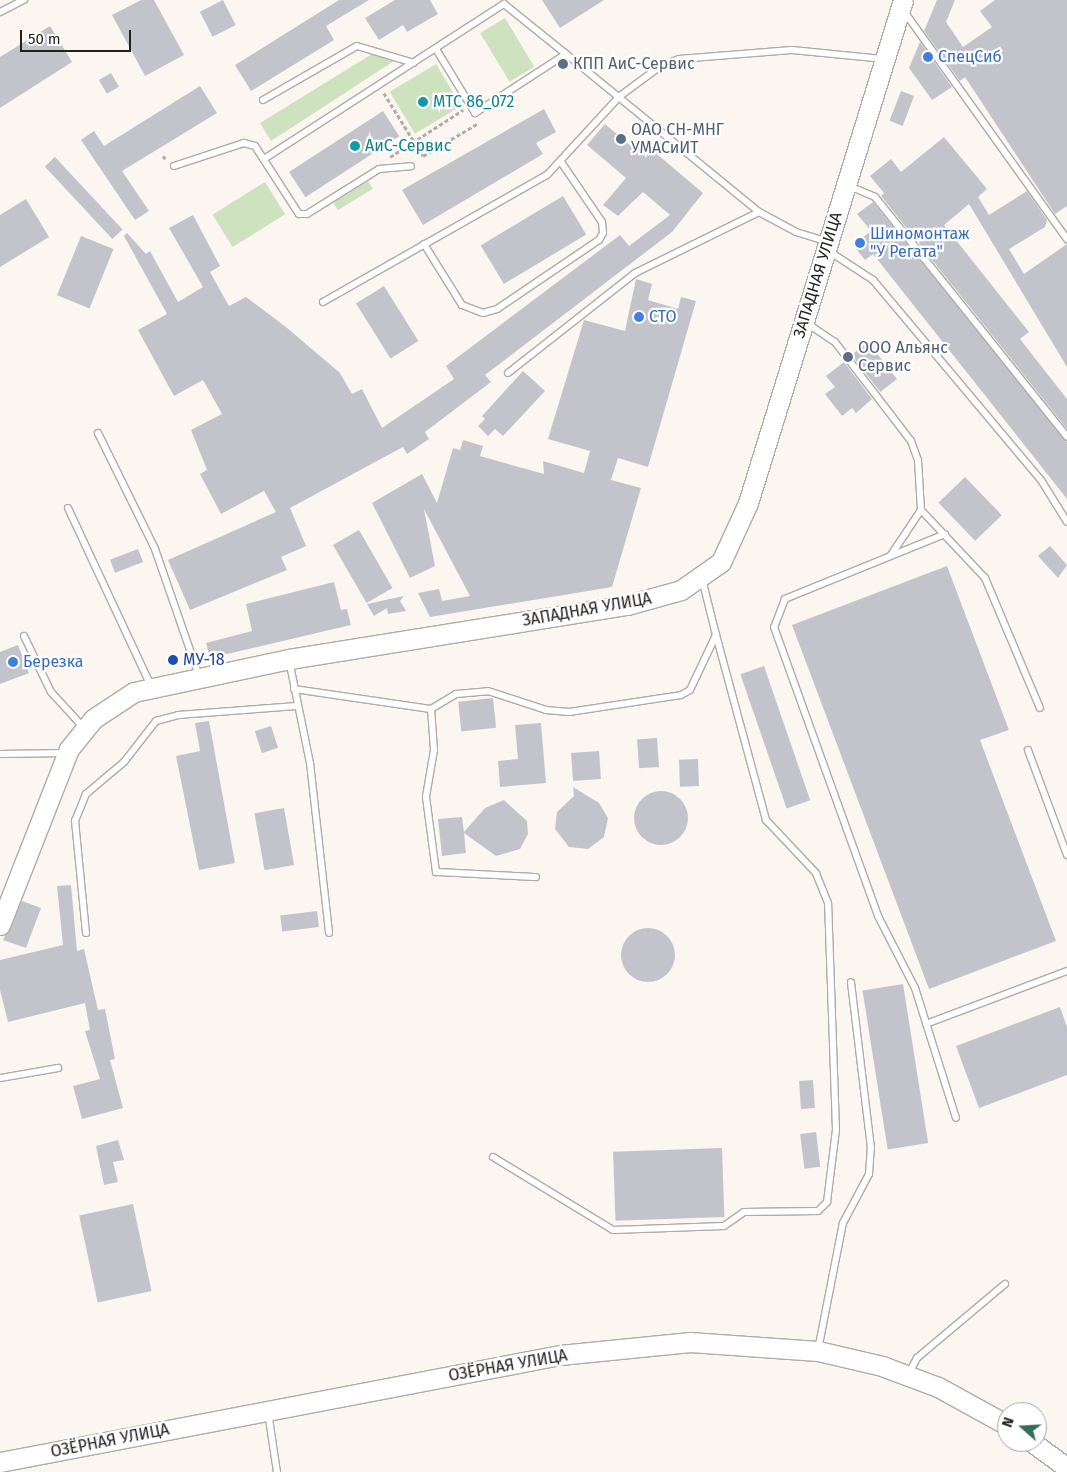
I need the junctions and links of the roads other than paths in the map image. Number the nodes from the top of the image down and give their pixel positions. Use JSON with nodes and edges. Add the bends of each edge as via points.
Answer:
{"nodes":[{"id":1,"x":24,"y":0,"type":"edge"},
{"id":2,"x":902,"y":4,"type":"edge"},
{"id":3,"x":0,"y":12,"type":"edge"},
{"id":4,"x":436,"y":49,"type":"junction"},
{"id":5,"x":566,"y":54,"type":"junction"},
{"id":6,"x":884,"y":59,"type":"junction"},
{"id":7,"x":414,"y":63,"type":"junction"},
{"id":8,"x":620,"y":96,"type":"junction"},
{"id":9,"x":263,"y":100,"type":"dead end"},
{"id":10,"x":264,"y":159,"type":"junction"},
{"id":11,"x":561,"y":162,"type":"junction"},
{"id":12,"x":174,"y":166,"type":"dead end"},
{"id":13,"x":411,"y":166,"type":"dead end"},
{"id":14,"x":846,"y":185,"type":"junction"},
{"id":15,"x":759,"y":212,"type":"junction"},
{"id":16,"x":1067,"y":239,"type":"edge"},
{"id":17,"x":424,"y":244,"type":"junction"},
{"id":18,"x":827,"y":246,"type":"junction"},
{"id":19,"x":323,"y":302,"type":"dead end"},
{"id":20,"x":804,"y":322,"type":"junction"},
{"id":21,"x":508,"y":373,"type":"dead end"},
{"id":22,"x":98,"y":433,"type":"dead end"},
{"id":23,"x":1067,"y":437,"type":"edge"},
{"id":24,"x":68,"y":508,"type":"dead end"},
{"id":25,"x":921,"y":510,"type":"junction"},
{"id":26,"x":1067,"y":522,"type":"edge"},
{"id":27,"x":945,"y":534,"type":"junction"},
{"id":28,"x":891,"y":556,"type":"junction"},
{"id":29,"x":702,"y":579,"type":"junction"},
{"id":30,"x":716,"y":635,"type":"junction"},
{"id":31,"x":24,"y":636,"type":"dead end"},
{"id":32,"x":289,"y":660,"type":"junction"},
{"id":33,"x":198,"y":676,"type":"junction"},
{"id":34,"x":151,"y":687,"type":"junction"},
{"id":35,"x":294,"y":689,"type":"junction"},
{"id":36,"x":297,"y":706,"type":"junction"},
{"id":37,"x":1040,"y":708,"type":"dead end"},
{"id":38,"x":430,"y":709,"type":"junction"},
{"id":39,"x":84,"y":729,"type":"junction"},
{"id":40,"x":1028,"y":750,"type":"dead end"},
{"id":41,"x":67,"y":753,"type":"junction"},
{"id":42,"x":0,"y":754,"type":"edge"},
{"id":43,"x":1067,"y":855,"type":"edge"},
{"id":44,"x":536,"y":877,"type":"dead end"},
{"id":45,"x":0,"y":925,"type":"edge"},
{"id":46,"x":328,"y":932,"type":"dead end"},
{"id":47,"x":86,"y":933,"type":"dead end"},
{"id":48,"x":1067,"y":971,"type":"edge"},
{"id":49,"x":851,"y":982,"type":"dead end"},
{"id":50,"x":926,"y":1024,"type":"junction"},
{"id":51,"x":58,"y":1068,"type":"dead end"},
{"id":52,"x":0,"y":1078,"type":"edge"},
{"id":53,"x":956,"y":1118,"type":"dead end"},
{"id":54,"x":493,"y":1157,"type":"dead end"},
{"id":55,"x":1005,"y":1284,"type":"dead end"},
{"id":56,"x":818,"y":1351,"type":"junction"},
{"id":57,"x":908,"y":1374,"type":"junction"},
{"id":58,"x":268,"y":1411,"type":"junction"},
{"id":59,"x":997,"y":1420,"type":"edge"},
{"id":60,"x":1045,"y":1452,"type":"edge"},
{"id":61,"x":0,"y":1462,"type":"edge"},
{"id":62,"x":1067,"y":1468,"type":"edge"},
{"id":63,"x":277,"y":1472,"type":"edge"}],
"edges":[{"from":1,"to":3,"type":"lane"},
{"from":2,"to":6,"type":"street","name":"ЗАПАДНАЯ УЛИЦА"},
{"from":2,"to":16,"type":"lane"},
{"from":4,"to":5,"type":"lane","via":[[504,4]]},
{"from":4,"to":5,"type":"lane","via":[[475,113]]},
{"from":4,"to":7,"type":"lane"},
{"from":5,"to":8,"type":"lane"},
{"from":6,"to":8,"type":"lane","via":[[812,50],[679,59],[643,76]]},
{"from":6,"to":14,"type":"street","name":"ЗАПАДНАЯ УЛИЦА"},
{"from":7,"to":9,"type":"lane","via":[[357,46]]},
{"from":7,"to":10,"type":"lane"},
{"from":8,"to":11,"type":"lane"},
{"from":8,"to":15,"type":"lane"},
{"from":10,"to":12,"type":"lane","via":[[255,146],[244,143]]},
{"from":10,"to":13,"type":"lane","via":[[300,214],[307,214],[380,169]]},
{"from":11,"to":17,"type":"lane","via":[[547,175]]},
{"from":11,"to":17,"type":"lane","via":[[602,222],[603,233],[599,240],[497,309],[483,313],[462,305]]},
{"from":14,"to":18,"type":"street","name":"ЗАПАДНАЯ УЛИЦА"},
{"from":14,"to":23,"type":"lane","via":[[875,197]]},
{"from":15,"to":18,"type":"lane"},
{"from":15,"to":21,"type":"lane","via":[[635,273]]},
{"from":17,"to":19,"type":"lane"},
{"from":18,"to":20,"type":"street","name":"ЗАПАДНАЯ УЛИЦА"},
{"from":18,"to":26,"type":"lane","via":[[861,269],[880,287],[1041,480]]},
{"from":20,"to":25,"type":"lane","via":[[835,342],[911,441],[918,460]]},
{"from":20,"to":29,"type":"street","name":"ЗАПАДНАЯ УЛИЦА","via":[[742,523],[721,562]]},
{"from":22,"to":33,"type":"lane","via":[[155,549]]},
{"from":24,"to":34,"type":"lane"},
{"from":25,"to":27,"type":"lane"},
{"from":25,"to":28,"type":"lane"},
{"from":27,"to":28,"type":"lane"},
{"from":27,"to":37,"type":"lane","via":[[972,560],[994,594]]},
{"from":28,"to":50,"type":"lane","via":[[785,599],[774,627],[878,916],[915,988]]},
{"from":29,"to":30,"type":"lane"},
{"from":29,"to":32,"type":"street","name":"ЗАПАДНАЯ УЛИЦА","via":[[660,597],[627,605]]},
{"from":30,"to":38,"type":"lane","via":[[690,690],[681,695],[570,712],[546,710],[488,691],[456,694]]},
{"from":30,"to":54,"type":"lane","via":[[766,820],[816,873],[828,903],[836,1130],[827,1202],[818,1211],[744,1212],[724,1226],[613,1230]]},
{"from":31,"to":39,"type":"lane","via":[[51,692]]},
{"from":32,"to":33,"type":"street","name":"ЗАПАДНАЯ УЛИЦА"},
{"from":32,"to":35,"type":"lane"},
{"from":33,"to":34,"type":"street","name":"ЗАПАДНАЯ УЛИЦА"},
{"from":34,"to":39,"type":"street","name":"ЗАПАДНАЯ УЛИЦА","via":[[116,702]]},
{"from":35,"to":36,"type":"lane"},
{"from":35,"to":38,"type":"lane"},
{"from":36,"to":46,"type":"lane","via":[[310,764]]},
{"from":36,"to":47,"type":"lane","via":[[178,715],[156,721],[124,762],[86,794],[75,821]]},
{"from":38,"to":44,"type":"lane","via":[[434,750],[426,797],[436,872]]},
{"from":39,"to":41,"type":"street","name":"ЗАПАДНАЯ УЛИЦА"},
{"from":40,"to":43,"type":"lane"},
{"from":41,"to":42,"type":"lane"},
{"from":41,"to":45,"type":"street","name":"ЗАПАДНАЯ УЛИЦА"},
{"from":48,"to":50,"type":"lane"},
{"from":49,"to":56,"type":"lane","via":[[871,1148],[869,1174],[843,1223]]},
{"from":50,"to":53,"type":"lane"},
{"from":51,"to":52,"type":"lane"},
{"from":55,"to":57,"type":"lane","via":[[917,1358]]},
{"from":56,"to":57,"type":"street","name":"ОЗЁРНАЯ УЛИЦА"},
{"from":56,"to":58,"type":"street","name":"ОЗЁРНАЯ УЛИЦА","via":[[736,1343],[647,1344],[560,1355]]},
{"from":57,"to":59,"type":"street","name":"ОЗЁРНАЯ УЛИЦА"},
{"from":58,"to":61,"type":"street","name":"ОЗЁРНАЯ УЛИЦА"},
{"from":58,"to":63,"type":"lane"},
{"from":60,"to":62,"type":"street"}]}
